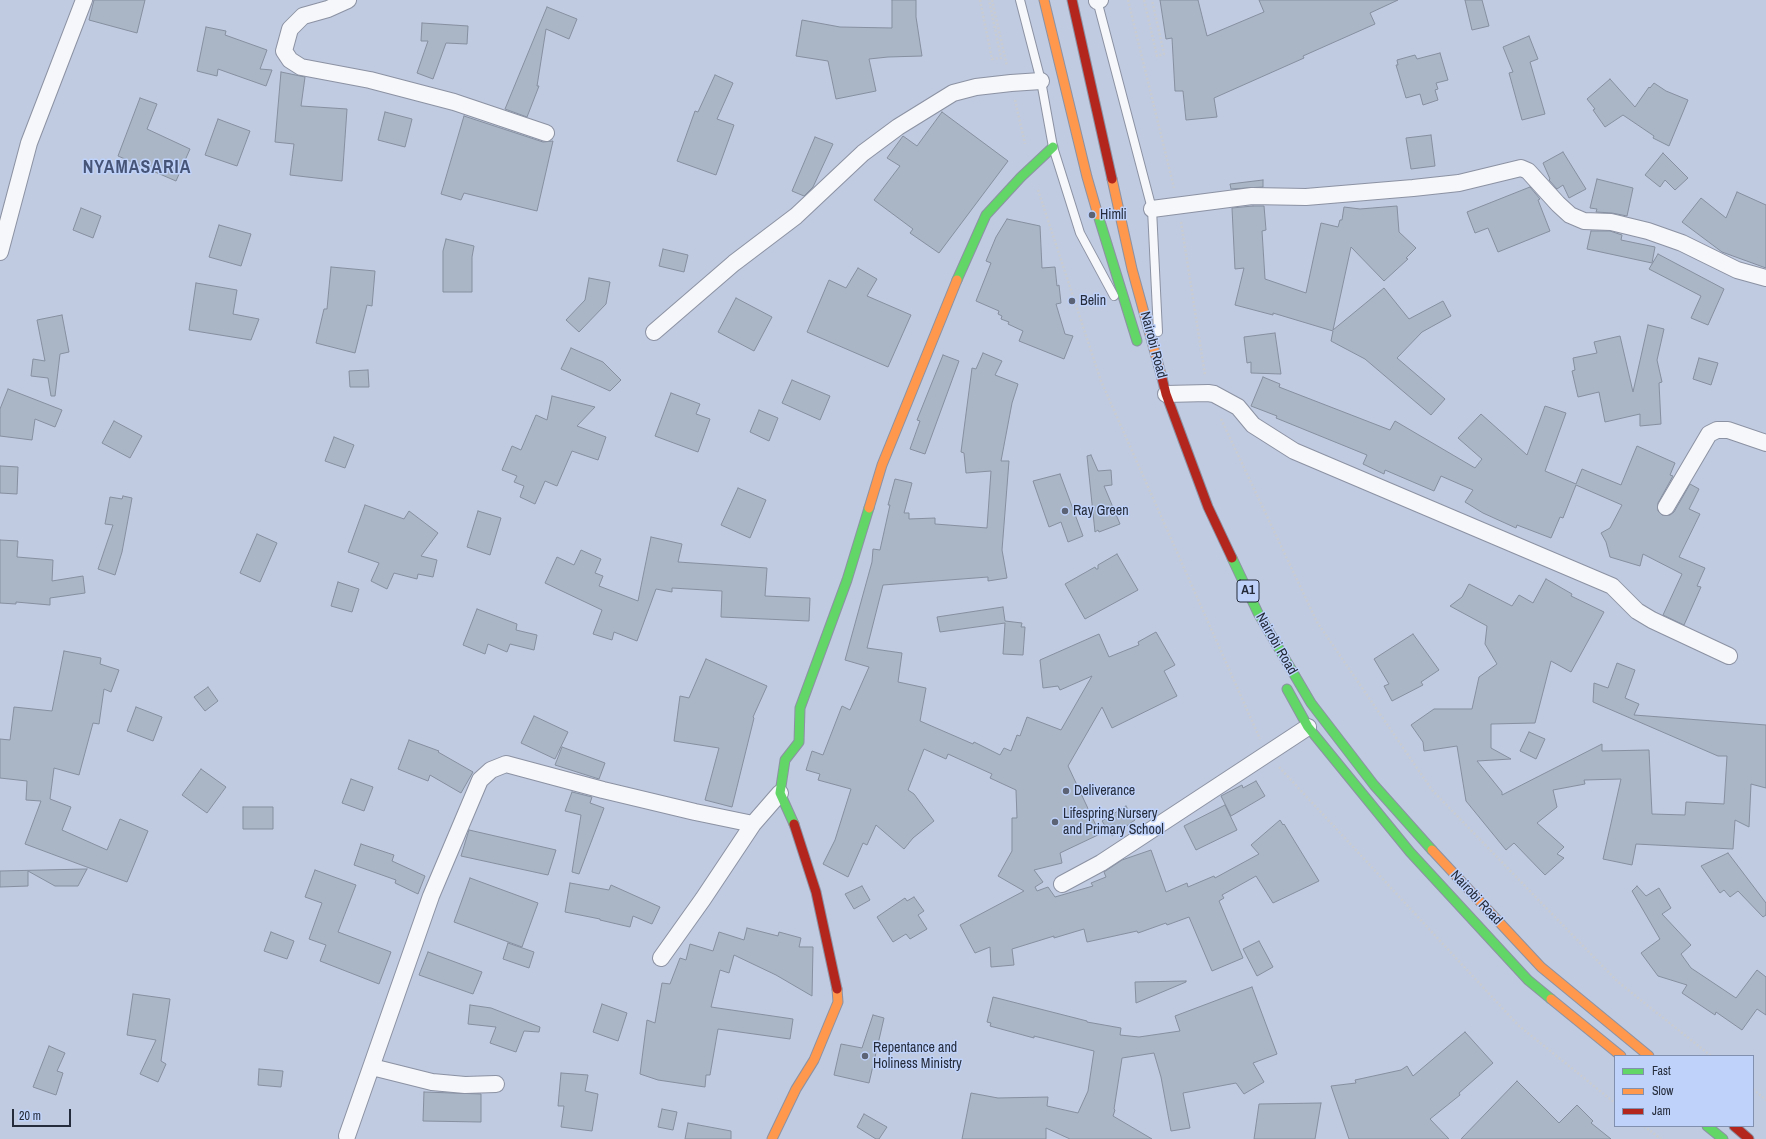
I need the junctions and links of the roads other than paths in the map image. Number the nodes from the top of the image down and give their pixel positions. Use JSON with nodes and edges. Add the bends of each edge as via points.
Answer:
{"nodes":[{"id":1,"x":84,"y":0,"type":"edge"},
{"id":2,"x":348,"y":0,"type":"edge"},
{"id":3,"x":1020,"y":0,"type":"edge"},
{"id":4,"x":1044,"y":0,"type":"edge"},
{"id":5,"x":1072,"y":0,"type":"edge"},
{"id":6,"x":1098,"y":0,"type":"edge"},
{"id":7,"x":1040,"y":81,"type":"junction"},
{"id":8,"x":546,"y":132,"type":"dead end"},
{"id":9,"x":1054,"y":147,"type":"junction"},
{"id":10,"x":1152,"y":209,"type":"junction"},
{"id":11,"x":0,"y":252,"type":"edge"},
{"id":12,"x":1766,"y":278,"type":"edge"},
{"id":13,"x":654,"y":332,"type":"dead end"},
{"id":14,"x":1135,"y":336,"type":"junction"},
{"id":15,"x":1140,"y":350,"type":"dead end"},
{"id":16,"x":1160,"y":372,"type":"junction"},
{"id":17,"x":1166,"y":394,"type":"junction"},
{"id":18,"x":1766,"y":442,"type":"edge"},
{"id":19,"x":1666,"y":507,"type":"dead end"},
{"id":20,"x":1729,"y":656,"type":"dead end"},
{"id":21,"x":1281,"y":679,"type":"dead end"},
{"id":22,"x":1308,"y":727,"type":"junction"},
{"id":23,"x":780,"y":793,"type":"junction"},
{"id":24,"x":753,"y":824,"type":"junction"},
{"id":25,"x":1062,"y":884,"type":"dead end"},
{"id":26,"x":661,"y":958,"type":"dead end"},
{"id":27,"x":1620,"y":1055,"type":"edge"},
{"id":28,"x":1648,"y":1055,"type":"edge"},
{"id":29,"x":372,"y":1068,"type":"junction"},
{"id":30,"x":496,"y":1084,"type":"dead end"},
{"id":31,"x":1708,"y":1127,"type":"edge"},
{"id":32,"x":1735,"y":1127,"type":"edge"},
{"id":33,"x":347,"y":1136,"type":"dead end"},
{"id":34,"x":772,"y":1139,"type":"edge"},
{"id":35,"x":1723,"y":1139,"type":"edge"},
{"id":36,"x":1749,"y":1139,"type":"edge"}],
"edges":[{"from":1,"to":11,"type":"street","via":[[29,143]]},
{"from":2,"to":8,"type":"street","via":[[303,16],[290,29],[284,51],[290,60],[301,67],[378,82],[454,102]]},
{"from":3,"to":7,"type":"lane"},
{"from":4,"to":14,"type":"main road","name":"Nairobi Road","via":[[1087,177]]},
{"from":5,"to":16,"type":"main road","name":"Nairobi Road","number":"A1","via":[[1132,269]]},
{"from":6,"to":10,"type":"lane"},
{"from":7,"to":9,"type":"lane"},
{"from":7,"to":13,"type":"street","via":[[976,87],[953,93],[933,104],[864,153],[796,216],[734,263]]},
{"from":9,"to":14,"type":"lane","via":[[1080,233]]},
{"from":9,"to":23,"type":"main road","via":[[1021,177],[986,215],[964,262],[882,465],[844,587],[800,708],[800,736],[796,747],[785,760]]},
{"from":10,"to":12,"type":"street","via":[[1252,196],[1306,197],[1460,183],[1521,168],[1528,171],[1570,215],[1584,221],[1611,222],[1648,231],[1682,242],[1737,270]]},
{"from":10,"to":16,"type":"lane"},
{"from":14,"to":15,"type":"main road","name":"Nairobi Road"},
{"from":16,"to":17,"type":"main road","name":"Nairobi Road","number":"A1"},
{"from":17,"to":20,"type":"street","via":[[1214,394],[1238,407],[1253,425],[1294,451],[1612,586],[1637,611],[1652,620]]},
{"from":17,"to":28,"type":"main road","name":"Nairobi Road","number":"A1","via":[[1208,508],[1258,613],[1311,703],[1374,785],[1541,967]]},
{"from":18,"to":19,"type":"street","via":[[1728,430],[1717,430],[1709,434]]},
{"from":21,"to":22,"type":"main road","name":"Nairobi Road"},
{"from":22,"to":25,"type":"street","via":[[1114,855]]},
{"from":22,"to":27,"type":"main road","name":"Nairobi Road","via":[[1410,852],[1528,980]]},
{"from":23,"to":24,"type":"street"},
{"from":23,"to":34,"type":"main road","via":[[796,829],[816,892],[838,1002],[814,1060],[796,1089]]},
{"from":24,"to":26,"type":"street"},
{"from":24,"to":29,"type":"street","via":[[694,812],[506,764],[491,770],[480,780],[431,896]]},
{"from":29,"to":30,"type":"street","via":[[432,1082]]},
{"from":29,"to":33,"type":"street"},
{"from":31,"to":35,"type":"main road"},
{"from":32,"to":36,"type":"main road"}]}
